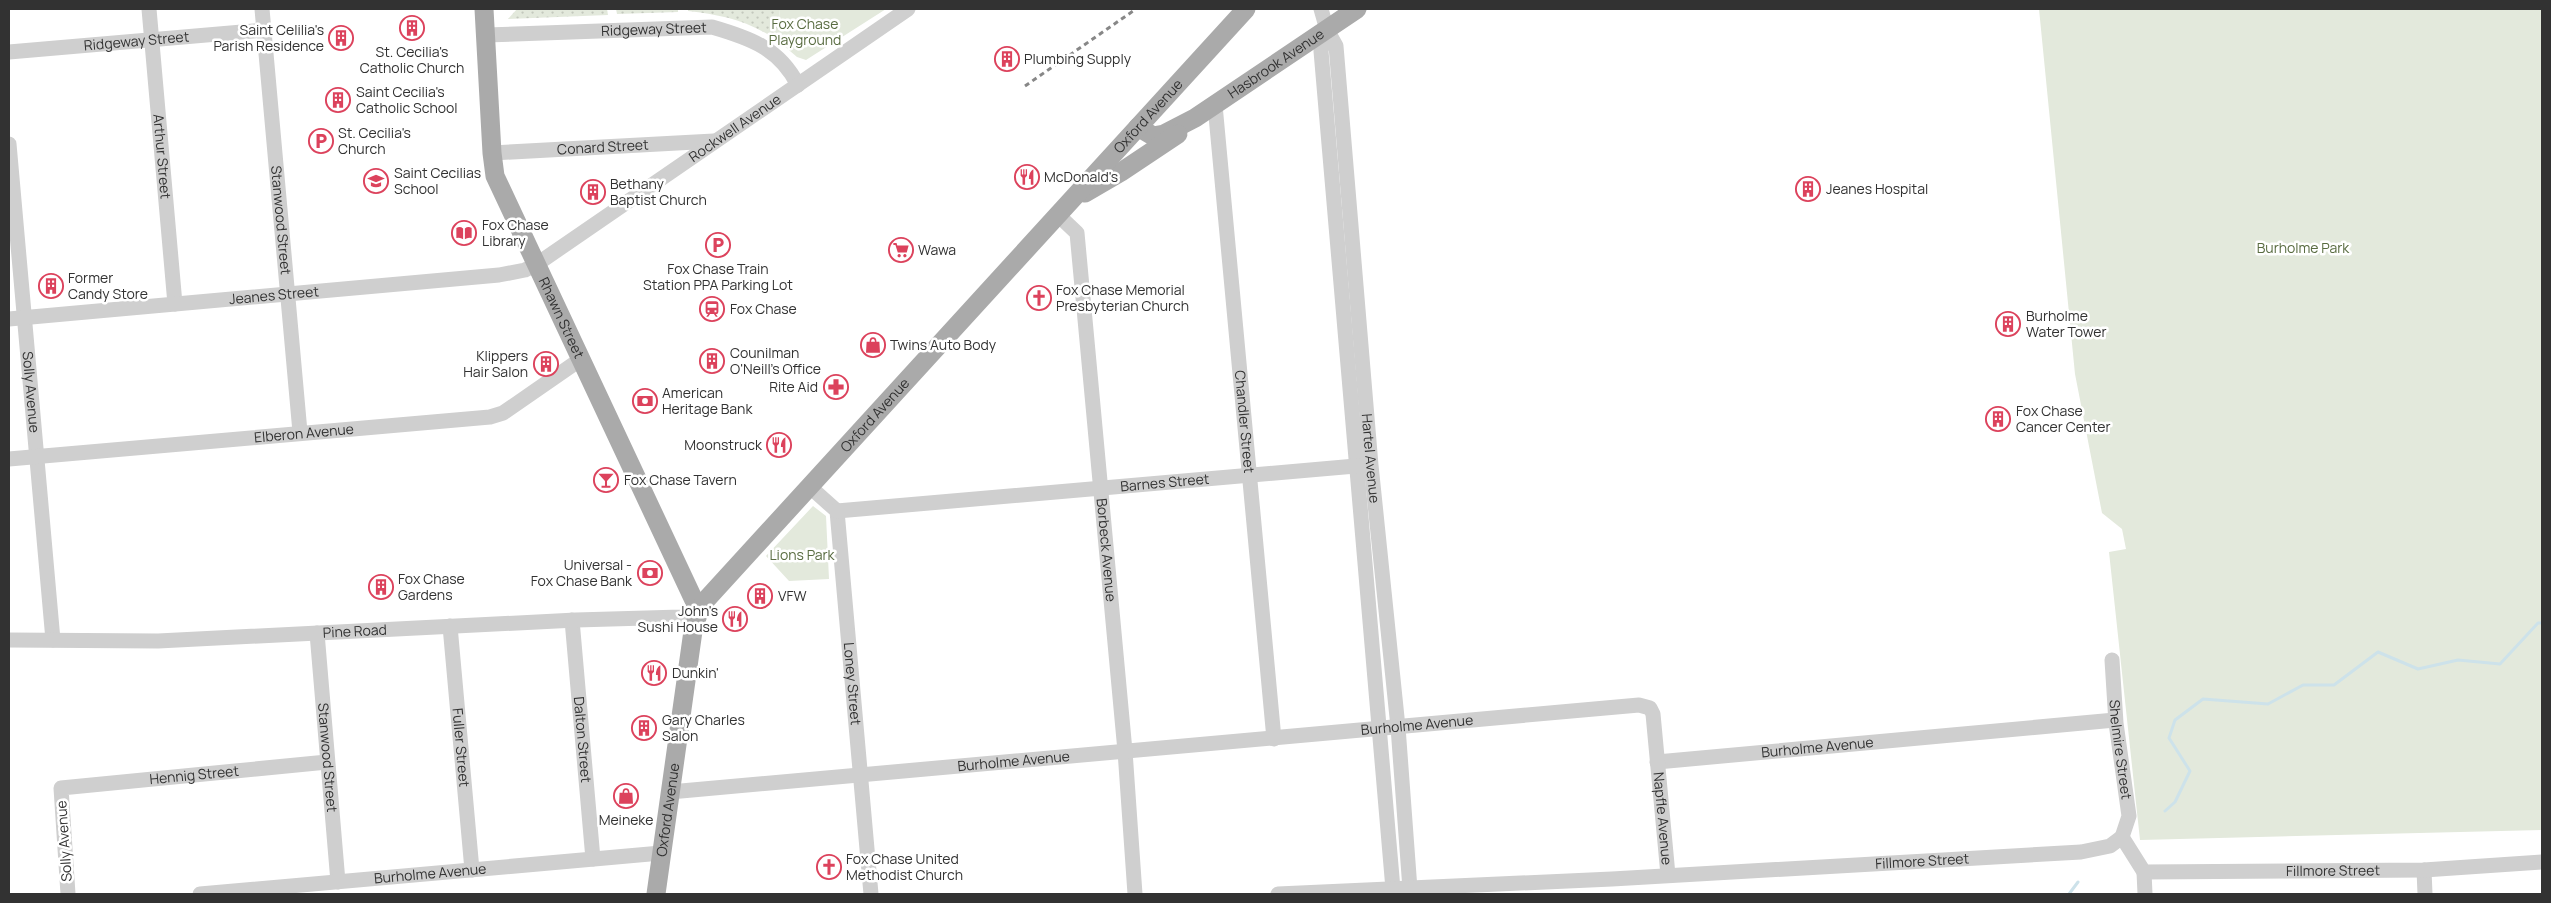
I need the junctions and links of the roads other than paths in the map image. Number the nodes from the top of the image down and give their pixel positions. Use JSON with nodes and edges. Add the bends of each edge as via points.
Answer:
{"nodes":[{"id":1,"x":149,"y":9,"type":"edge"},
{"id":2,"x":262,"y":9,"type":"edge"},
{"id":3,"x":484,"y":9,"type":"edge"},
{"id":4,"x":908,"y":9,"type":"edge"},
{"id":5,"x":1246,"y":9,"type":"edge"},
{"id":6,"x":1321,"y":9,"type":"edge"},
{"id":7,"x":1357,"y":9,"type":"edge"},
{"id":8,"x":264,"y":30,"type":"junction"},
{"id":9,"x":1327,"y":30,"type":"junction"},
{"id":10,"x":486,"y":35,"type":"junction"},
{"id":11,"x":152,"y":39,"type":"junction"},
{"id":12,"x":9,"y":52,"type":"edge"},
{"id":13,"x":798,"y":85,"type":"junction"},
{"id":14,"x":1215,"y":105,"type":"junction"},
{"id":15,"x":1195,"y":118,"type":"junction"},
{"id":16,"x":1138,"y":127,"type":"junction"},
{"id":17,"x":714,"y":141,"type":"junction"},
{"id":18,"x":9,"y":144,"type":"edge"},
{"id":19,"x":492,"y":153,"type":"junction"},
{"id":20,"x":1070,"y":200,"type":"junction"},
{"id":21,"x":1057,"y":214,"type":"junction"},
{"id":22,"x":537,"y":264,"type":"junction"},
{"id":23,"x":286,"y":294,"type":"junction"},
{"id":24,"x":175,"y":304,"type":"junction"},
{"id":25,"x":16,"y":319,"type":"edge"},
{"id":26,"x":581,"y":359,"type":"junction"},
{"id":27,"x":300,"y":432,"type":"junction"},
{"id":28,"x":36,"y":457,"type":"junction"},
{"id":29,"x":9,"y":459,"type":"edge"},
{"id":30,"x":1364,"y":465,"type":"junction"},
{"id":31,"x":1250,"y":475,"type":"junction"},
{"id":32,"x":809,"y":486,"type":"junction"},
{"id":33,"x":1102,"y":487,"type":"junction"},
{"id":34,"x":837,"y":511,"type":"junction"},
{"id":35,"x":699,"y":611,"type":"junction"},
{"id":36,"x":572,"y":620,"type":"junction"},
{"id":37,"x":450,"y":626,"type":"junction"},
{"id":38,"x":316,"y":633,"type":"junction"},
{"id":39,"x":9,"y":640,"type":"edge"},
{"id":40,"x":53,"y":640,"type":"junction"},
{"id":41,"x":2112,"y":660,"type":"dead end"},
{"id":42,"x":2116,"y":720,"type":"junction"},
{"id":43,"x":1398,"y":727,"type":"junction"},
{"id":44,"x":1380,"y":729,"type":"junction"},
{"id":45,"x":1274,"y":739,"type":"junction"},
{"id":46,"x":1125,"y":752,"type":"junction"},
{"id":47,"x":327,"y":762,"type":"junction"},
{"id":48,"x":1658,"y":762,"type":"junction"},
{"id":49,"x":861,"y":774,"type":"junction"},
{"id":50,"x":61,"y":788,"type":"joint"},
{"id":51,"x":670,"y":792,"type":"junction"},
{"id":52,"x":2122,"y":837,"type":"junction"},
{"id":53,"x":661,"y":853,"type":"junction"},
{"id":54,"x":593,"y":859,"type":"junction"},
{"id":55,"x":2542,"y":862,"type":"edge"},
{"id":56,"x":472,"y":870,"type":"junction"},
{"id":57,"x":2424,"y":870,"type":"junction"},
{"id":58,"x":2144,"y":872,"type":"junction"},
{"id":59,"x":1668,"y":875,"type":"junction"},
{"id":60,"x":338,"y":882,"type":"junction"},
{"id":61,"x":1393,"y":889,"type":"junction"},
{"id":62,"x":1410,"y":889,"type":"junction"},
{"id":63,"x":1304,"y":893,"type":"edge"},
{"id":64,"x":68,"y":894,"type":"edge"},
{"id":65,"x":200,"y":894,"type":"edge"},
{"id":66,"x":656,"y":894,"type":"edge"},
{"id":67,"x":871,"y":894,"type":"edge"},
{"id":68,"x":1136,"y":894,"type":"edge"},
{"id":69,"x":1278,"y":894,"type":"edge"},
{"id":70,"x":2145,"y":894,"type":"edge"},
{"id":71,"x":2425,"y":894,"type":"edge"}],
"edges":[{"from":1,"to":11,"type":"street","name":"Arthur Street"},
{"from":2,"to":8,"type":"street","name":"Stanwood Street"},
{"from":3,"to":10,"type":"main road","name":"Rhawn Street"},
{"from":4,"to":13,"type":"street","name":"Rockwell Avenue"},
{"from":5,"to":16,"type":"main road","name":"Oxford Avenue"},
{"from":6,"to":9,"type":"street","name":"Hartel Avenue"},
{"from":7,"to":9,"type":"main road","name":"Hasbrook Avenue"},
{"from":8,"to":11,"type":"street","name":"Ridgeway Street"},
{"from":8,"to":23,"type":"street","name":"Stanwood Street"},
{"from":9,"to":14,"type":"main road","name":"Hasbrook Avenue"},
{"from":9,"to":30,"type":"street","name":"Hartel Avenue","via":[[1336,46]]},
{"from":10,"to":13,"type":"street","name":"Ridgeway Street","via":[[712,27],[748,37],[784,63]]},
{"from":10,"to":19,"type":"main road","name":"Rhawn Street"},
{"from":11,"to":12,"type":"street","name":"Ridgeway Street"},
{"from":11,"to":24,"type":"street","name":"Arthur Street"},
{"from":13,"to":17,"type":"street","name":"Rockwell Avenue"},
{"from":14,"to":15,"type":"main road","name":"Hasbrook Avenue"},
{"from":14,"to":31,"type":"street","name":"Chandler Street"},
{"from":15,"to":16,"type":"main road","name":"Hasbrook Avenue","via":[[1157,136],[1149,135]]},
{"from":15,"to":20,"type":"main road","name":"Hasbrook Avenue","via":[[1170,141]]},
{"from":16,"to":20,"type":"main road","name":"Oxford Avenue"},
{"from":17,"to":19,"type":"street","name":"Conard Street"},
{"from":17,"to":22,"type":"street","name":"Rockwell Avenue"},
{"from":18,"to":25,"type":"street","name":"Solly Avenue"},
{"from":19,"to":22,"type":"main road","name":"Rhawn Street","via":[[495,176]]},
{"from":20,"to":21,"type":"main road","name":"Oxford Avenue"},
{"from":21,"to":32,"type":"main road","name":"Oxford Avenue"},
{"from":21,"to":33,"type":"street","name":"Borbeck Avenue","via":[[1077,233]]},
{"from":22,"to":23,"type":"street","name":"Jeanes Street","via":[[499,275]]},
{"from":22,"to":26,"type":"main road","name":"Rhawn Street"},
{"from":23,"to":24,"type":"street","name":"Jeanes Street"},
{"from":23,"to":27,"type":"street","name":"Stanwood Street"},
{"from":24,"to":25,"type":"street","name":"Jeanes Street"},
{"from":25,"to":28,"type":"street","name":"Solly Avenue"},
{"from":26,"to":27,"type":"street","name":"Elberon Avenue","via":[[503,414]]},
{"from":26,"to":35,"type":"main road","name":"Rhawn Street"},
{"from":27,"to":28,"type":"street","name":"Elberon Avenue"},
{"from":28,"to":29,"type":"street","name":"Elberon Avenue"},
{"from":28,"to":40,"type":"street","name":"Solly Avenue"},
{"from":30,"to":31,"type":"street","name":"Barnes Street"},
{"from":30,"to":43,"type":"street","name":"Hartel Avenue"},
{"from":30,"to":44,"type":"street","name":"Hartel Avenue"},
{"from":31,"to":33,"type":"street","name":"Barnes Street"},
{"from":31,"to":45,"type":"street","name":"Chandler Street"},
{"from":32,"to":34,"type":"street"},
{"from":32,"to":35,"type":"main road","name":"Oxford Avenue","via":[[712,592]]},
{"from":33,"to":34,"type":"street","name":"Barnes Street"},
{"from":33,"to":46,"type":"street","name":"Borbeck Avenue"},
{"from":34,"to":49,"type":"street","name":"Loney Street"},
{"from":35,"to":36,"type":"street","name":"Pine Road","via":[[681,617]]},
{"from":35,"to":51,"type":"main road","name":"Oxford Avenue","via":[[693,631]]},
{"from":36,"to":37,"type":"street","name":"Pine Road"},
{"from":36,"to":54,"type":"street","name":"Dalton Street"},
{"from":37,"to":38,"type":"street","name":"Pine Road"},
{"from":37,"to":56,"type":"street","name":"Fuller Street"},
{"from":38,"to":40,"type":"street","name":"Pine Road","via":[[158,641]]},
{"from":38,"to":47,"type":"street","name":"Stanwood Street"},
{"from":39,"to":40,"type":"street","name":"Pine Road"},
{"from":41,"to":42,"type":"street","name":"Shelmire Street"},
{"from":42,"to":48,"type":"street","name":"Burholme Avenue"},
{"from":42,"to":52,"type":"street","name":"Shelmire Street","via":[[2129,816]]},
{"from":43,"to":44,"type":"street","name":"Burholme Avenue"},
{"from":43,"to":48,"type":"street","name":"Burholme Avenue","via":[[1639,705],[1650,708],[1653,714]]},
{"from":43,"to":62,"type":"street","name":"Hartel Avenue"},
{"from":44,"to":45,"type":"street","name":"Burholme Avenue"},
{"from":44,"to":61,"type":"street","name":"Hartel Avenue"},
{"from":45,"to":46,"type":"street","name":"Burholme Avenue"},
{"from":46,"to":49,"type":"street","name":"Burholme Avenue"},
{"from":46,"to":68,"type":"street","name":"Borbeck Avenue"},
{"from":47,"to":50,"type":"street","name":"Hennig Street"},
{"from":47,"to":60,"type":"street","name":"Stanwood Street"},
{"from":48,"to":59,"type":"street","name":"Napfle Avenue"},
{"from":49,"to":51,"type":"street","name":"Burholme Avenue"},
{"from":49,"to":67,"type":"street","name":"Loney Street"},
{"from":50,"to":64,"type":"street","name":"Solly Avenue"},
{"from":51,"to":53,"type":"main road","name":"Oxford Avenue"},
{"from":52,"to":58,"type":"street"},
{"from":52,"to":59,"type":"street","name":"Fillmore Street","via":[[2110,846],[2081,852]]},
{"from":53,"to":54,"type":"street","name":"Burholme Avenue"},
{"from":53,"to":66,"type":"main road","name":"Oxford Avenue"},
{"from":54,"to":56,"type":"street","name":"Burholme Avenue"},
{"from":55,"to":57,"type":"street","name":"Fillmore Street"},
{"from":56,"to":60,"type":"street","name":"Burholme Avenue"},
{"from":57,"to":58,"type":"street","name":"Fillmore Street"},
{"from":57,"to":71,"type":"street"},
{"from":58,"to":70,"type":"street"},
{"from":59,"to":62,"type":"street","name":"Fillmore Street"},
{"from":60,"to":65,"type":"street","name":"Burholme Avenue"},
{"from":61,"to":62,"type":"street","name":"Fillmore Street"},
{"from":61,"to":63,"type":"street","name":"Fillmore Street"},
{"from":63,"to":69,"type":"street","name":"Fillmore Street"}]}
